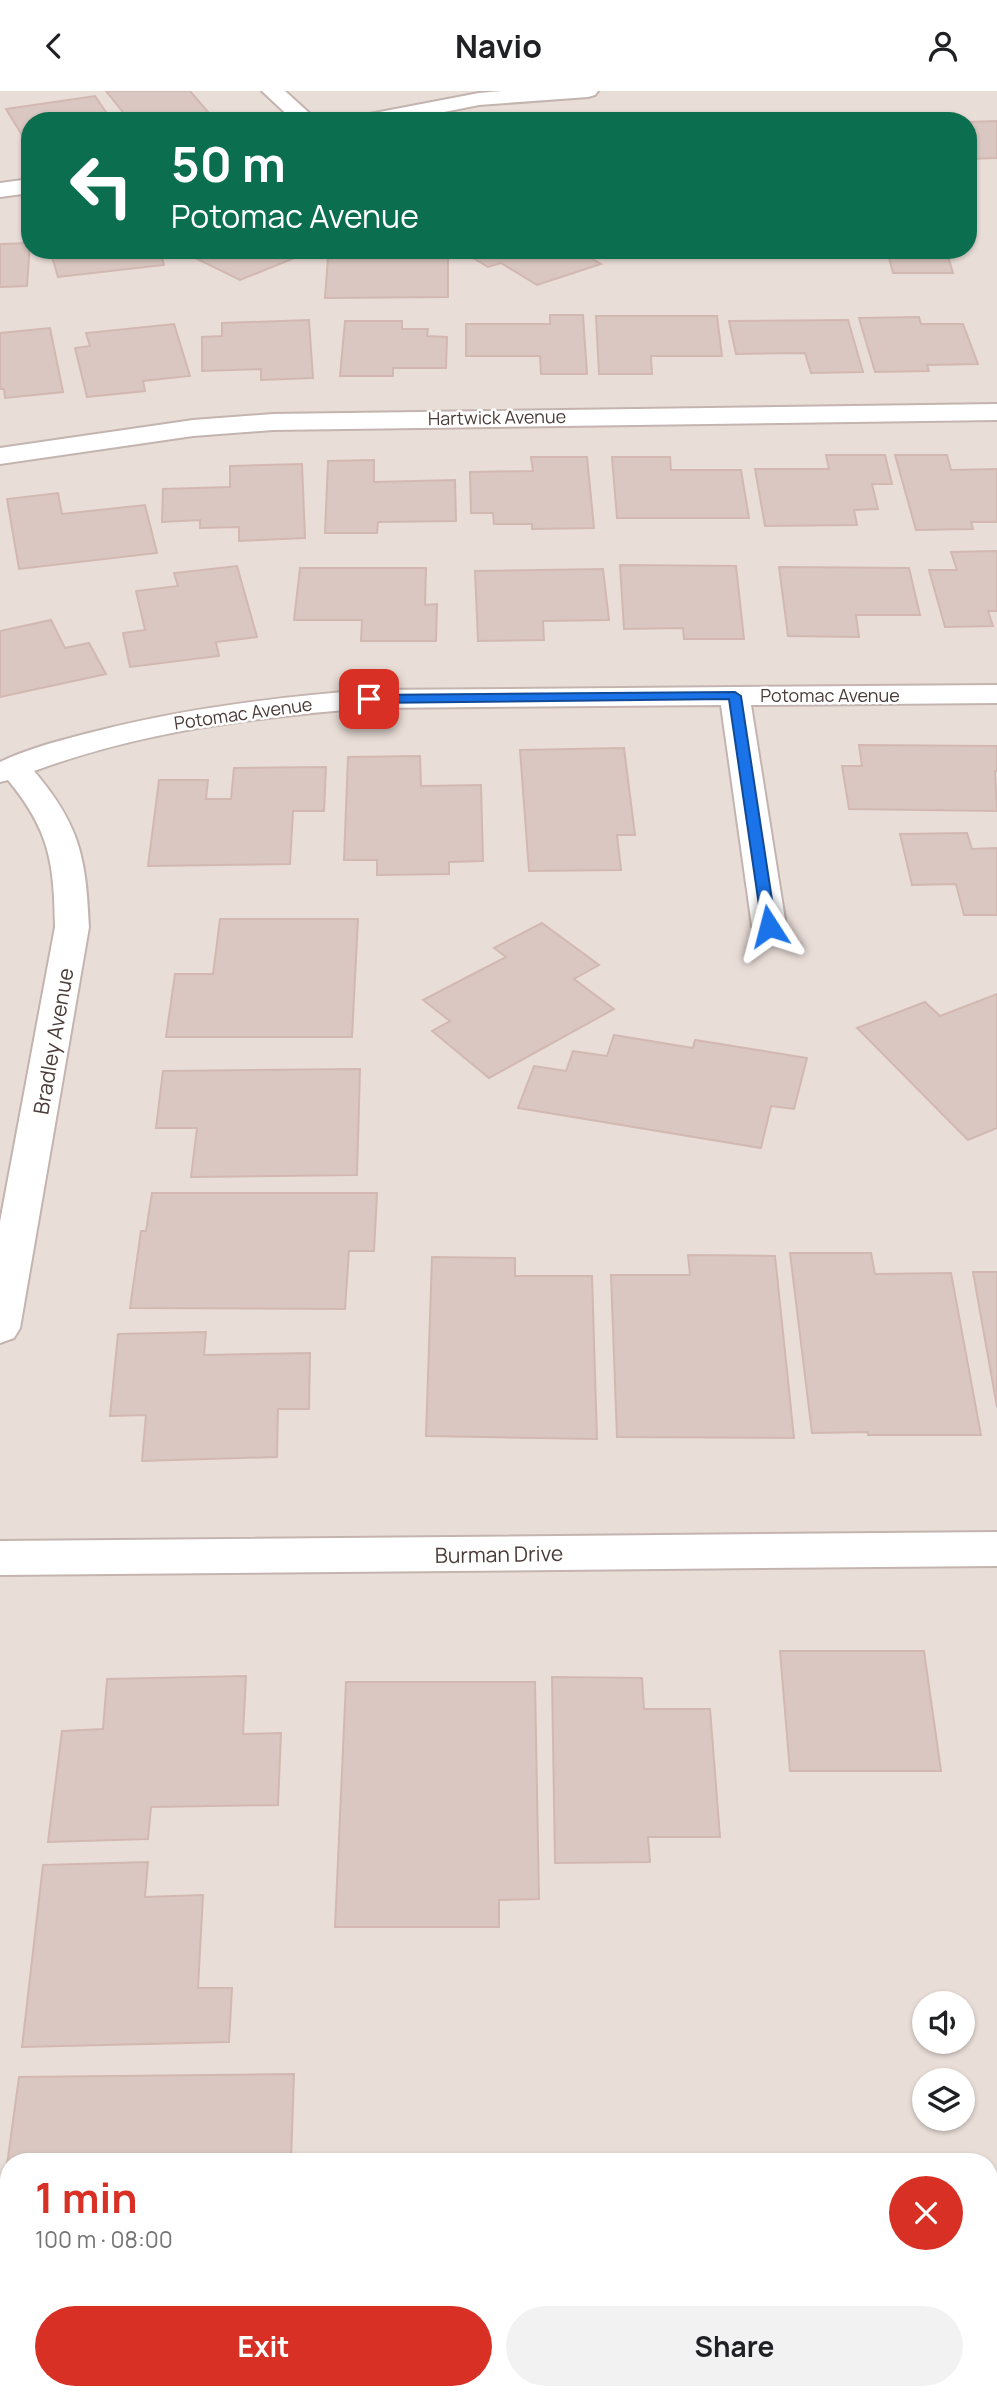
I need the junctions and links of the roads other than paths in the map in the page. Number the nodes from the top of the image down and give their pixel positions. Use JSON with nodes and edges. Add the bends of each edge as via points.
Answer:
{"nodes":[{"id":1,"x":272,"y":91,"type":"edge"},
{"id":2,"x":588,"y":91,"type":"edge"},
{"id":3,"x":296,"y":112,"type":"edge"},
{"id":4,"x":411,"y":112,"type":"edge"},
{"id":5,"x":21,"y":187,"type":"edge"},
{"id":6,"x":0,"y":190,"type":"edge"},
{"id":7,"x":997,"y":412,"type":"edge"},
{"id":8,"x":0,"y":456,"type":"edge"},
{"id":9,"x":997,"y":694,"type":"edge"},
{"id":10,"x":735,"y":696,"type":"junction"},
{"id":11,"x":7,"y":770,"type":"edge"},
{"id":12,"x":769,"y":926,"type":"dead end"},
{"id":13,"x":0,"y":1328,"type":"edge"},
{"id":14,"x":997,"y":1549,"type":"edge"},
{"id":15,"x":0,"y":1558,"type":"edge"}],
"edges":[{"from":1,"to":3,"type":"street"},
{"from":2,"to":4,"type":"street","via":[[480,99]]},
{"from":5,"to":6,"type":"street"},
{"from":7,"to":8,"type":"street","name":"Hartwick Avenue","via":[[273,422],[193,428]]},
{"from":9,"to":10,"type":"street","name":"Potomac Avenue"},
{"from":10,"to":11,"type":"street","name":"Potomac Avenue","via":[[303,703],[149,727]]},
{"from":10,"to":12,"type":"street"},
{"from":11,"to":13,"type":"street","name":"Bradley Avenue","via":[[52,815],[71,887],[72,927]]},
{"from":14,"to":15,"type":"street","name":"Burman Drive"}]}
